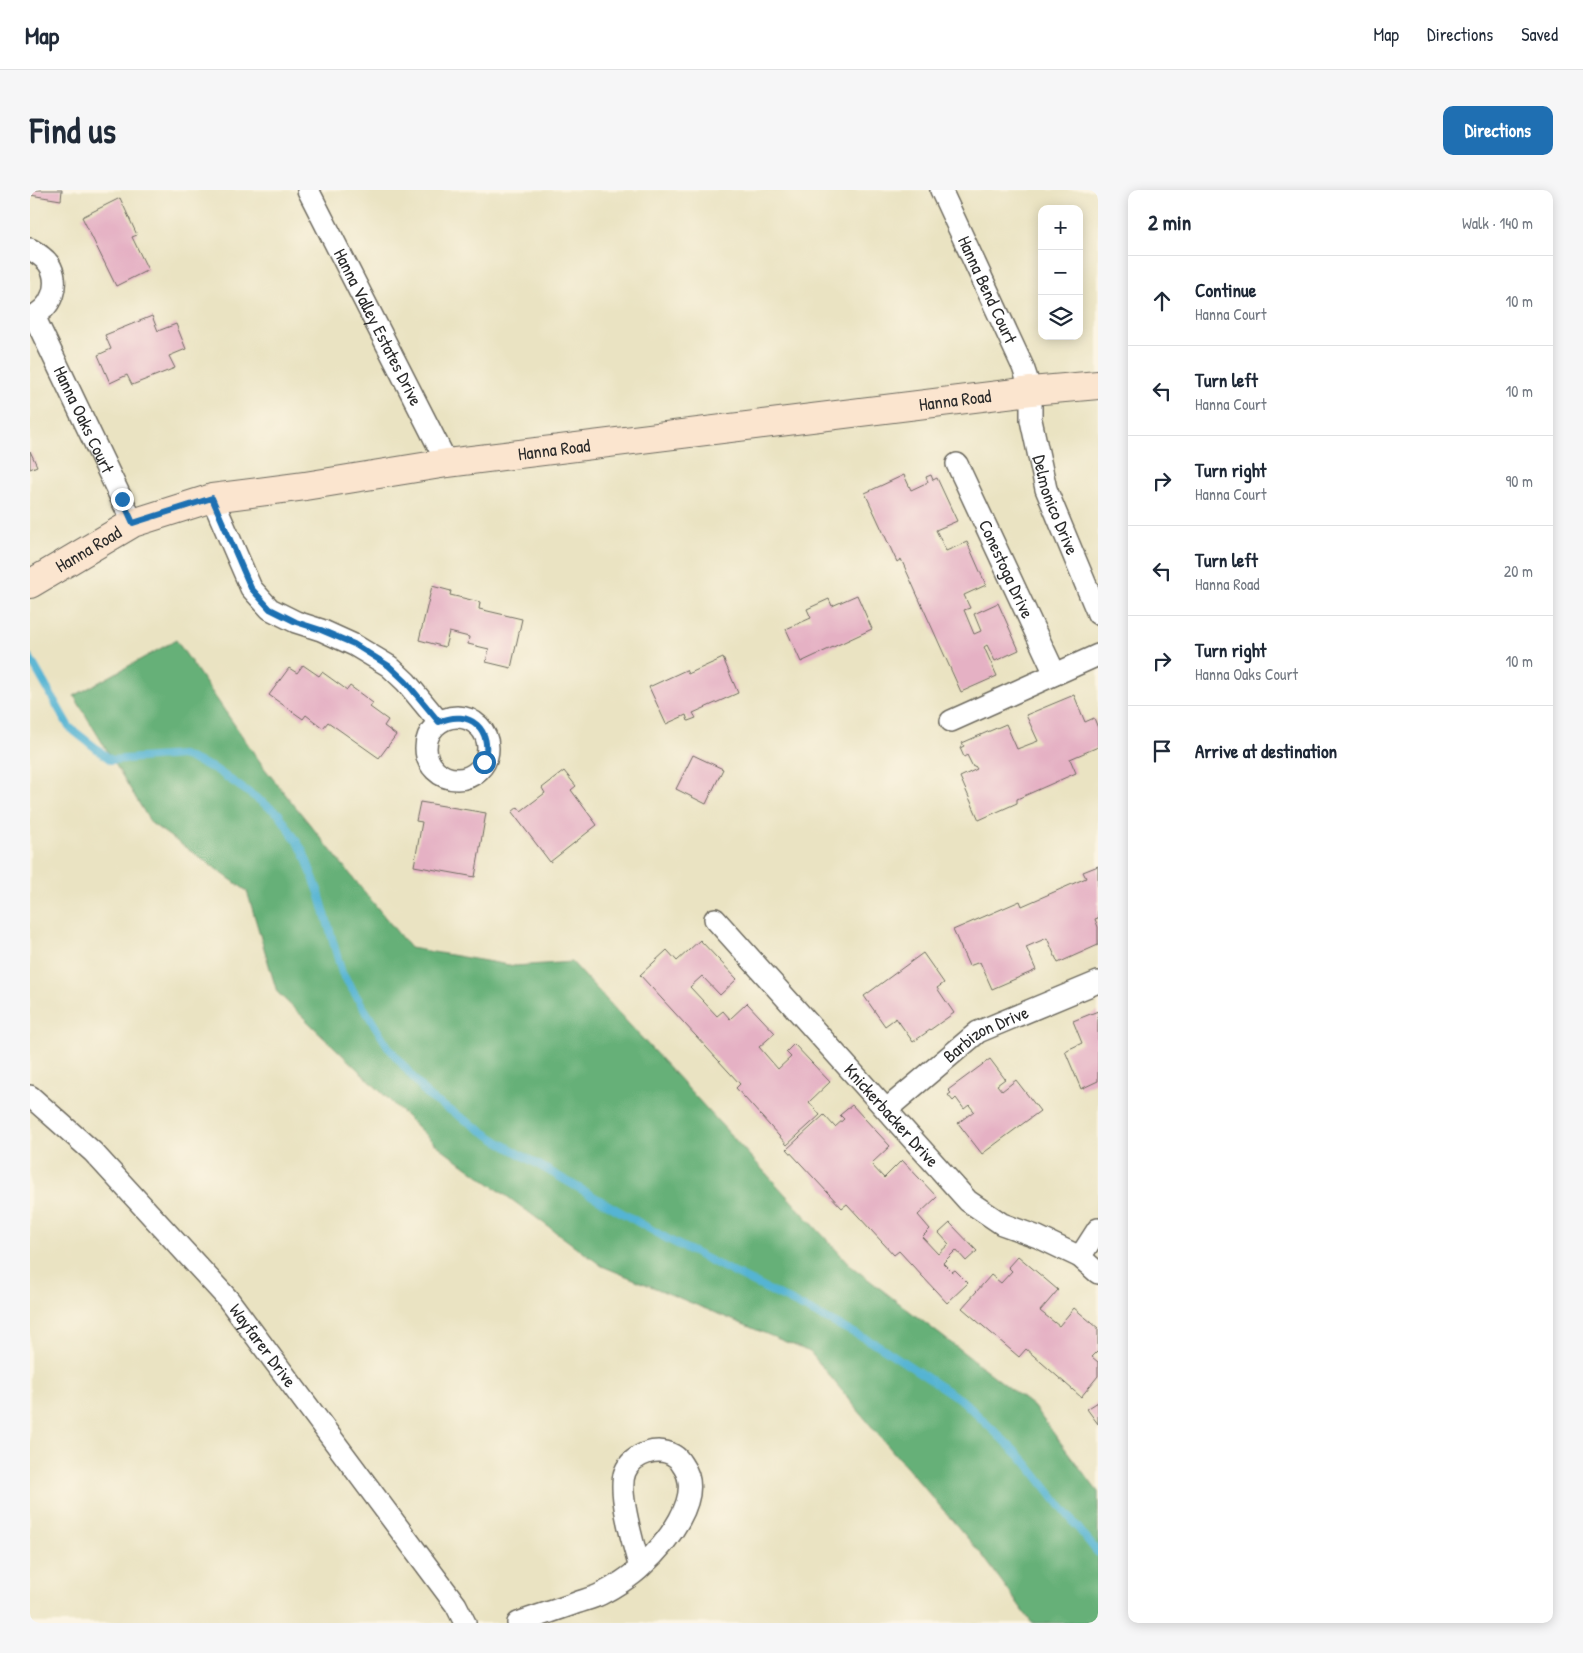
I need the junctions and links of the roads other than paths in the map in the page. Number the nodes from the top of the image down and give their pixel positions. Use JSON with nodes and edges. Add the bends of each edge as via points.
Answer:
{"nodes":[{"id":1,"x":308,"y":190,"type":"edge"},
{"id":2,"x":941,"y":190,"type":"edge"},
{"id":3,"x":30,"y":249,"type":"edge"},
{"id":4,"x":32,"y":316,"type":"edge"},
{"id":5,"x":1098,"y":385,"type":"edge"},
{"id":6,"x":1031,"y":391,"type":"junction"},
{"id":7,"x":448,"y":463,"type":"junction"},
{"id":8,"x":957,"y":464,"type":"dead end"},
{"id":9,"x":212,"y":498,"type":"junction"},
{"id":10,"x":133,"y":523,"type":"junction"},
{"id":11,"x":30,"y":584,"type":"edge"},
{"id":12,"x":1098,"y":614,"type":"edge"},
{"id":13,"x":1098,"y":655,"type":"edge"},
{"id":14,"x":1055,"y":674,"type":"junction"},
{"id":15,"x":951,"y":721,"type":"dead end"},
{"id":16,"x":439,"y":722,"type":"dead end"},
{"id":17,"x":715,"y":918,"type":"dead end"},
{"id":18,"x":1098,"y":982,"type":"edge"},
{"id":19,"x":30,"y":1096,"type":"edge"},
{"id":20,"x":887,"y":1109,"type":"junction"},
{"id":21,"x":1098,"y":1229,"type":"edge"},
{"id":22,"x":1080,"y":1257,"type":"junction"},
{"id":23,"x":1098,"y":1273,"type":"edge"},
{"id":24,"x":640,"y":1568,"type":"junction"},
{"id":25,"x":465,"y":1623,"type":"edge"},
{"id":26,"x":518,"y":1623,"type":"edge"}],
"edges":[{"from":1,"to":7,"type":"street","name":"Hanna Valley Estates Drive"},
{"from":2,"to":6,"type":"street","name":"Hanna Bend Court","via":[[1023,367]]},
{"from":3,"to":4,"type":"street","name":"Hanna Oaks Court","via":[[48,263],[54,274],[55,287],[48,304]]},
{"from":4,"to":10,"type":"street","name":"Hanna Oaks Court"},
{"from":5,"to":6,"type":"street","name":"Hanna Road"},
{"from":6,"to":7,"type":"street","name":"Hanna Road"},
{"from":6,"to":12,"type":"street","name":"Delmonico Drive","via":[[1031,420],[1046,490]]},
{"from":7,"to":9,"type":"street","name":"Hanna Road"},
{"from":8,"to":14,"type":"street","name":"Conestoga Drive"},
{"from":9,"to":10,"type":"street","name":"Hanna Road"},
{"from":9,"to":16,"type":"street","via":[[251,588],[270,609],[354,644],[389,666]]},
{"from":10,"to":11,"type":"street","name":"Hanna Road"},
{"from":13,"to":14,"type":"street"},
{"from":14,"to":15,"type":"street"},
{"from":17,"to":20,"type":"street","name":"Knickerbacker Drive"},
{"from":18,"to":20,"type":"street","name":"Barbizon Drive","via":[[978,1032]]},
{"from":19,"to":25,"type":"street","name":"Wayfarer Drive","via":[[93,1152],[228,1299],[456,1605]]},
{"from":20,"to":22,"type":"street","name":"Knickerbacker Drive","via":[[968,1201],[1002,1224],[1038,1236]]},
{"from":21,"to":22,"type":"street"},
{"from":22,"to":23,"type":"street","name":"Knickerbacker Drive"},
{"from":24,"to":24,"type":"street","via":[[660,1548],[690,1496],[688,1474],[676,1457],[663,1452],[639,1455],[624,1472],[622,1485],[628,1527]]},
{"from":24,"to":26,"type":"street","via":[[601,1594]]}]}
